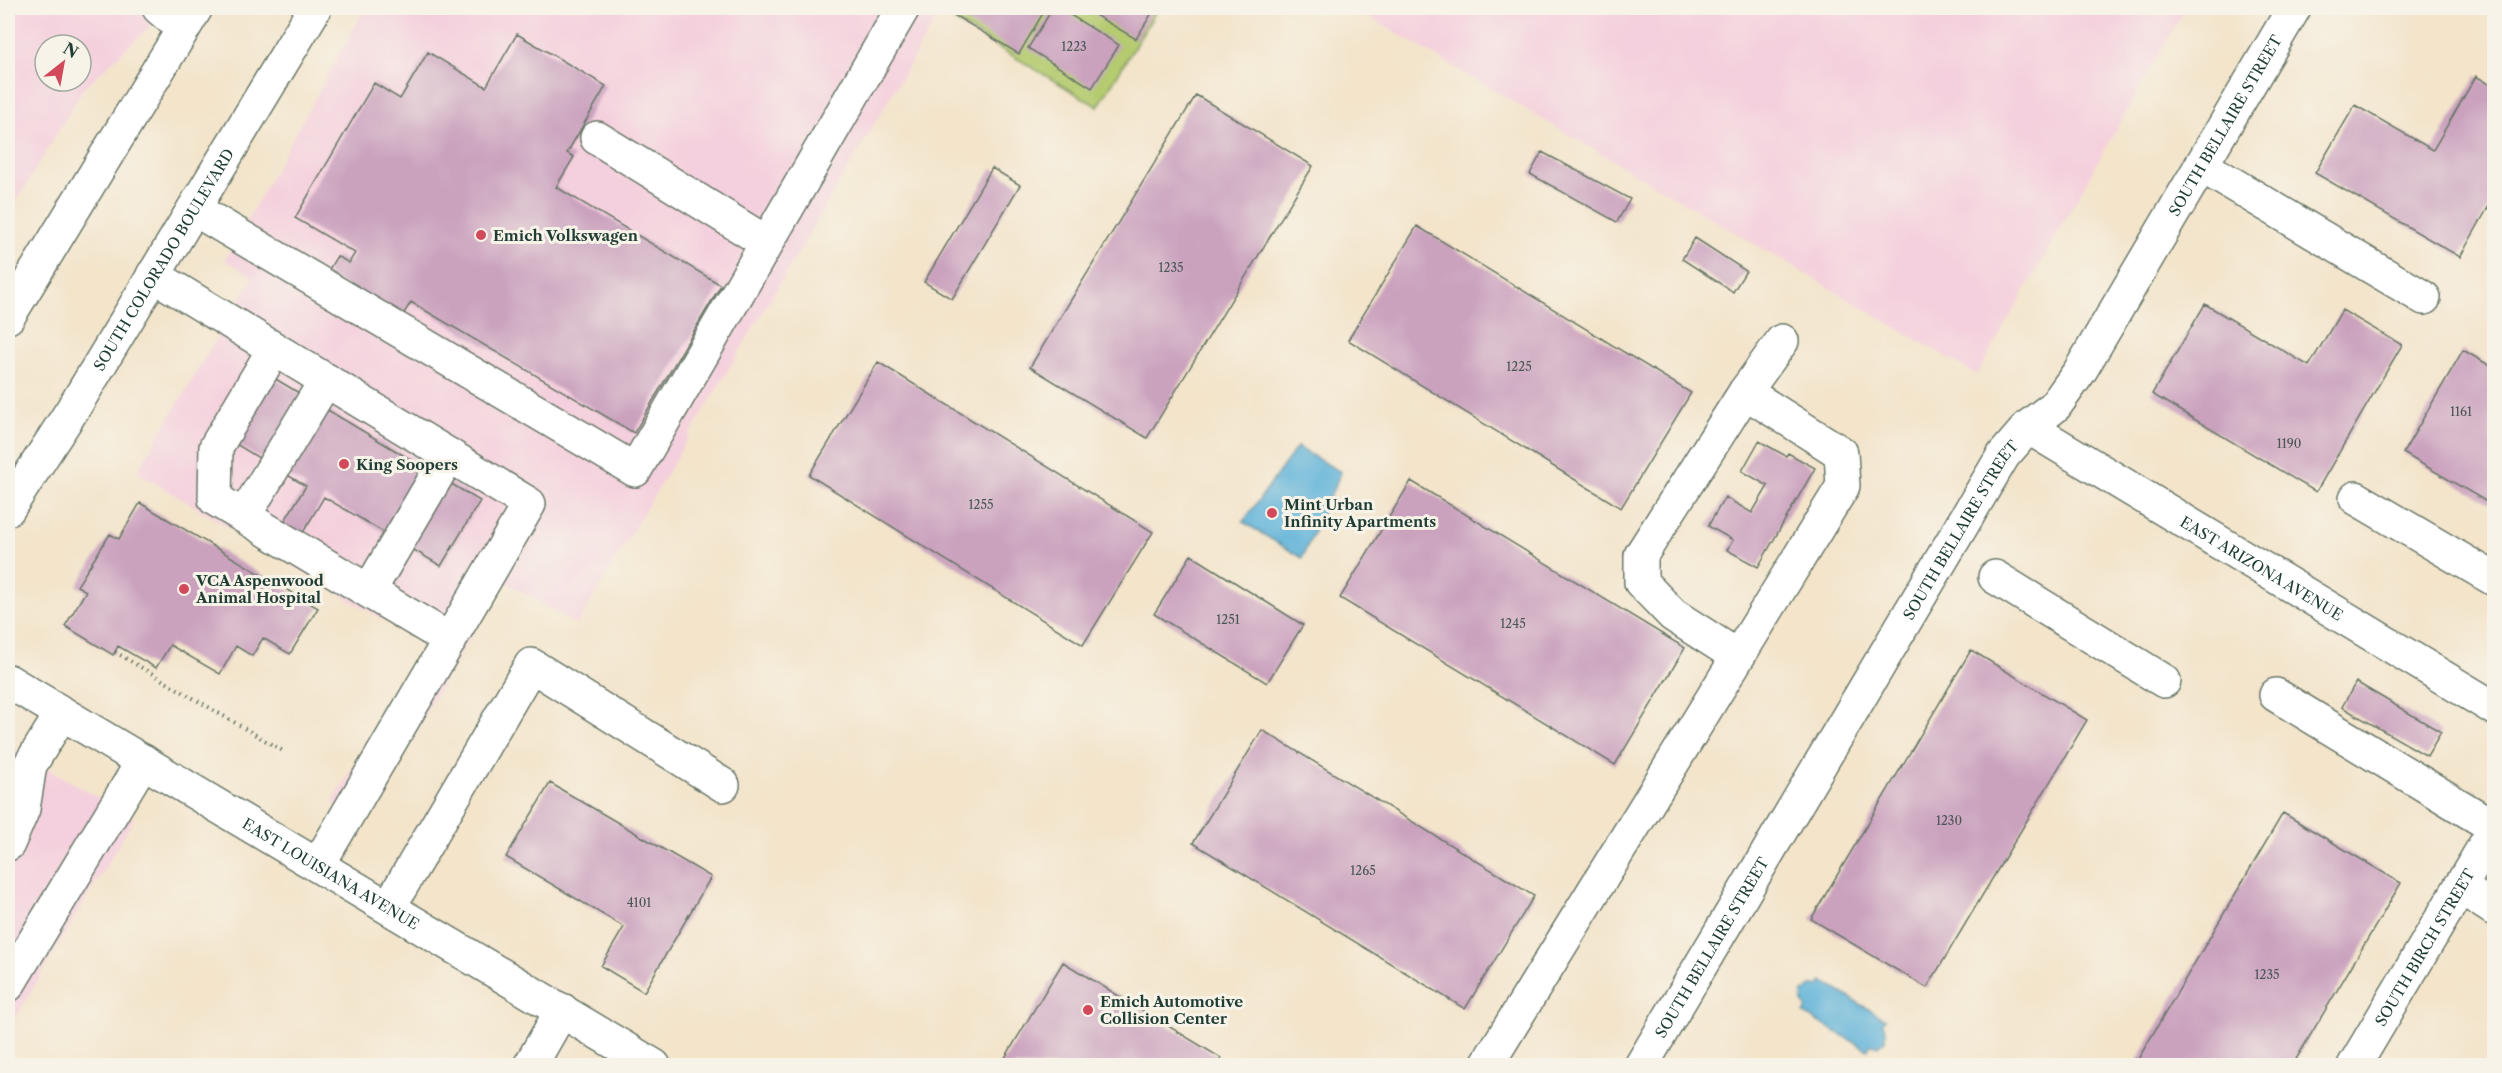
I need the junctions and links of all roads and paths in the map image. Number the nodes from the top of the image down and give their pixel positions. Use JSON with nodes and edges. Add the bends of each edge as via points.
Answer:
{"nodes":[{"id":1,"x":159,"y":8,"type":"edge"},
{"id":2,"x":315,"y":8,"type":"edge"},
{"id":3,"x":903,"y":8,"type":"edge"},
{"id":4,"x":2294,"y":8,"type":"edge"},
{"id":5,"x":190,"y":18,"type":"edge"},
{"id":6,"x":597,"y":138,"type":"dead end"},
{"id":7,"x":2202,"y":166,"type":"junction"},
{"id":8,"x":194,"y":209,"type":"junction"},
{"id":9,"x":767,"y":243,"type":"junction"},
{"id":10,"x":153,"y":275,"type":"junction"},
{"id":11,"x":2424,"y":298,"type":"dead end"},
{"id":12,"x":8,"y":317,"type":"edge"},
{"id":13,"x":1782,"y":341,"type":"dead end"},
{"id":14,"x":274,"y":349,"type":"junction"},
{"id":15,"x":326,"y":380,"type":"junction"},
{"id":16,"x":1745,"y":392,"type":"junction"},
{"id":17,"x":2028,"y":427,"type":"junction"},
{"id":18,"x":449,"y":455,"type":"junction"},
{"id":19,"x":2356,"y":498,"type":"dead end"},
{"id":20,"x":8,"y":509,"type":"edge"},
{"id":21,"x":244,"y":516,"type":"junction"},
{"id":22,"x":1995,"y":577,"type":"dead end"},
{"id":23,"x":2494,"y":579,"type":"edge"},
{"id":24,"x":369,"y":591,"type":"junction"},
{"id":25,"x":450,"y":640,"type":"junction"},
{"id":26,"x":115,"y":652,"type":"dead end"},
{"id":27,"x":1737,"y":657,"type":"junction"},
{"id":28,"x":8,"y":681,"type":"edge"},
{"id":29,"x":2164,"y":681,"type":"dead end"},
{"id":30,"x":2276,"y":695,"type":"dead end"},
{"id":31,"x":2494,"y":708,"type":"edge"},
{"id":32,"x":62,"y":713,"type":"junction"},
{"id":33,"x":283,"y":751,"type":"dead end"},
{"id":34,"x":143,"y":761,"type":"junction"},
{"id":35,"x":19,"y":770,"type":"edge"},
{"id":36,"x":723,"y":785,"type":"dead end"},
{"id":37,"x":2494,"y":828,"type":"edge"},
{"id":38,"x":8,"y":844,"type":"edge"},
{"id":39,"x":318,"y":865,"type":"junction"},
{"id":40,"x":2460,"y":887,"type":"junction"},
{"id":41,"x":389,"y":906,"type":"junction"},
{"id":42,"x":2494,"y":909,"type":"edge"},
{"id":43,"x":8,"y":985,"type":"edge"},
{"id":44,"x":562,"y":1011,"type":"junction"},
{"id":45,"x":530,"y":1065,"type":"edge"},
{"id":46,"x":654,"y":1065,"type":"edge"},
{"id":47,"x":1486,"y":1065,"type":"edge"},
{"id":48,"x":1641,"y":1065,"type":"edge"},
{"id":49,"x":2354,"y":1065,"type":"edge"}],
"edges":[{"from":1,"to":5,"type":"street"},
{"from":2,"to":8,"type":"street","name":"SOUTH COLORADO BOULEVARD"},
{"from":3,"to":9,"type":"street"},
{"from":4,"to":7,"type":"street","name":"SOUTH BELLAIRE STREET"},
{"from":5,"to":12,"type":"street"},
{"from":6,"to":9,"type":"street"},
{"from":7,"to":11,"type":"street"},
{"from":7,"to":17,"type":"street","name":"SOUTH BELLAIRE STREET","via":[[2080,371],[2055,406]]},
{"from":8,"to":9,"type":"street","via":[[634,470]]},
{"from":8,"to":10,"type":"street","name":"SOUTH COLORADO BOULEVARD"},
{"from":10,"to":14,"type":"street"},
{"from":10,"to":20,"type":"street","name":"SOUTH COLORADO BOULEVARD"},
{"from":13,"to":16,"type":"street"},
{"from":14,"to":15,"type":"street"},
{"from":14,"to":21,"type":"street","via":[[216,447],[215,499]]},
{"from":15,"to":18,"type":"street"},
{"from":15,"to":21,"type":"street"},
{"from":16,"to":27,"type":"street","via":[[1641,555],[1641,582],[1673,615]]},
{"from":16,"to":27,"type":"street","via":[[1841,453],[1843,486]]},
{"from":17,"to":31,"type":"street","name":"EAST ARIZONA AVENUE"},
{"from":17,"to":48,"type":"street","name":"SOUTH BELLAIRE STREET","via":[[2002,456]]},
{"from":18,"to":24,"type":"street"},
{"from":18,"to":25,"type":"street","via":[[529,504]]},
{"from":19,"to":23,"type":"street"},
{"from":21,"to":24,"type":"street"},
{"from":22,"to":29,"type":"street"},
{"from":24,"to":25,"type":"street"},
{"from":25,"to":39,"type":"street"},
{"from":26,"to":33,"type":"path"},
{"from":27,"to":47,"type":"street"},
{"from":28,"to":32,"type":"street","name":"EAST LOUISIANA AVENUE"},
{"from":30,"to":37,"type":"street"},
{"from":32,"to":34,"type":"street","name":"EAST LOUISIANA AVENUE"},
{"from":32,"to":35,"type":"street"},
{"from":34,"to":39,"type":"street","name":"EAST LOUISIANA AVENUE"},
{"from":34,"to":43,"type":"street"},
{"from":35,"to":38,"type":"street","via":[[23,809]]},
{"from":36,"to":41,"type":"street","via":[[531,665]]},
{"from":37,"to":40,"type":"street","name":"SOUTH BIRCH STREET"},
{"from":39,"to":41,"type":"street","name":"EAST LOUISIANA AVENUE"},
{"from":40,"to":42,"type":"street"},
{"from":40,"to":49,"type":"street","name":"SOUTH BIRCH STREET"},
{"from":41,"to":44,"type":"street","name":"EAST LOUISIANA AVENUE"},
{"from":44,"to":45,"type":"street"},
{"from":44,"to":46,"type":"street","name":"EAST LOUISIANA AVENUE"}]}
